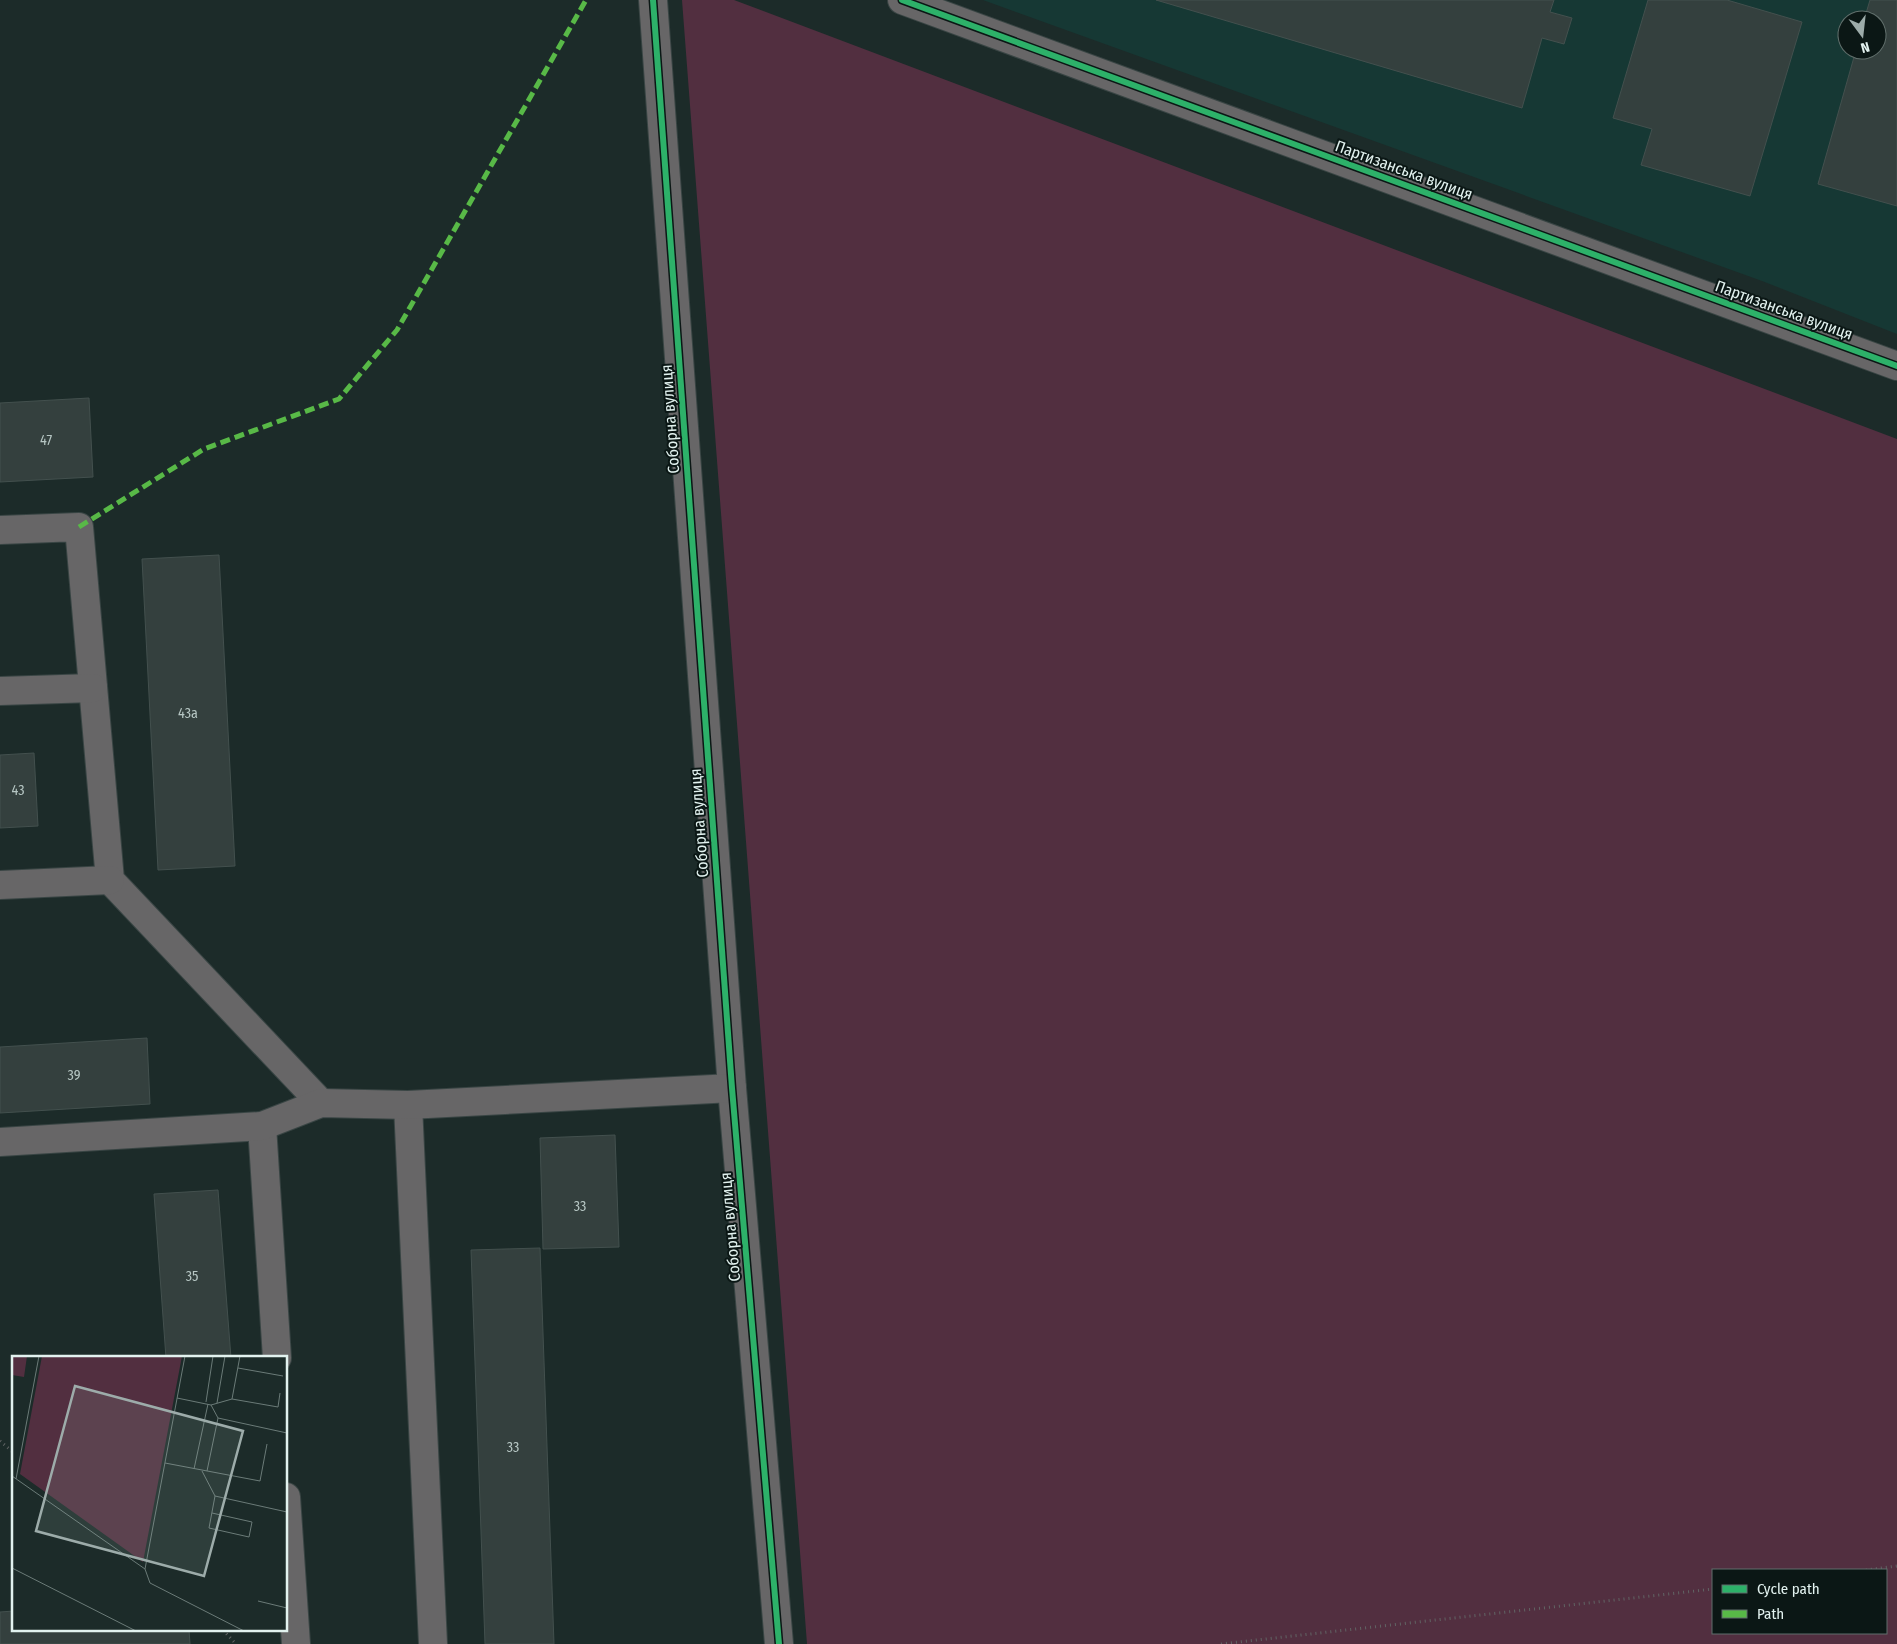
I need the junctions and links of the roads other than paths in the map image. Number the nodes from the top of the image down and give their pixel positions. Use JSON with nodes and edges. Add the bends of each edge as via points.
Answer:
{"nodes":[{"id":1,"x":653,"y":0,"type":"edge"},
{"id":2,"x":902,"y":0,"type":"edge"},
{"id":3,"x":1897,"y":366,"type":"edge"},
{"id":4,"x":0,"y":530,"type":"edge"},
{"id":5,"x":93,"y":688,"type":"junction"},
{"id":6,"x":0,"y":691,"type":"edge"},
{"id":7,"x":110,"y":880,"type":"junction"},
{"id":8,"x":0,"y":885,"type":"edge"},
{"id":9,"x":732,"y":1088,"type":"junction"},
{"id":10,"x":320,"y":1103,"type":"junction"},
{"id":11,"x":408,"y":1105,"type":"junction"},
{"id":12,"x":262,"y":1126,"type":"junction"},
{"id":13,"x":0,"y":1142,"type":"edge"},
{"id":14,"x":277,"y":1356,"type":"edge"},
{"id":15,"x":288,"y":1526,"type":"edge"},
{"id":16,"x":296,"y":1644,"type":"edge"},
{"id":17,"x":433,"y":1644,"type":"edge"},
{"id":18,"x":779,"y":1644,"type":"edge"}],
"edges":[{"from":1,"to":9,"type":"street","name":"Соборна вулиця"},
{"from":2,"to":3,"type":"street","name":"Партизанська вулиця"},
{"from":4,"to":5,"type":"street","via":[[79,527]]},
{"from":5,"to":6,"type":"street"},
{"from":5,"to":7,"type":"street"},
{"from":7,"to":8,"type":"street"},
{"from":7,"to":10,"type":"street"},
{"from":9,"to":11,"type":"street"},
{"from":9,"to":18,"type":"street","name":"Соборна вулиця"},
{"from":10,"to":11,"type":"street"},
{"from":10,"to":12,"type":"street"},
{"from":11,"to":17,"type":"street"},
{"from":12,"to":13,"type":"street"},
{"from":12,"to":14,"type":"street"},
{"from":15,"to":16,"type":"street"}]}
